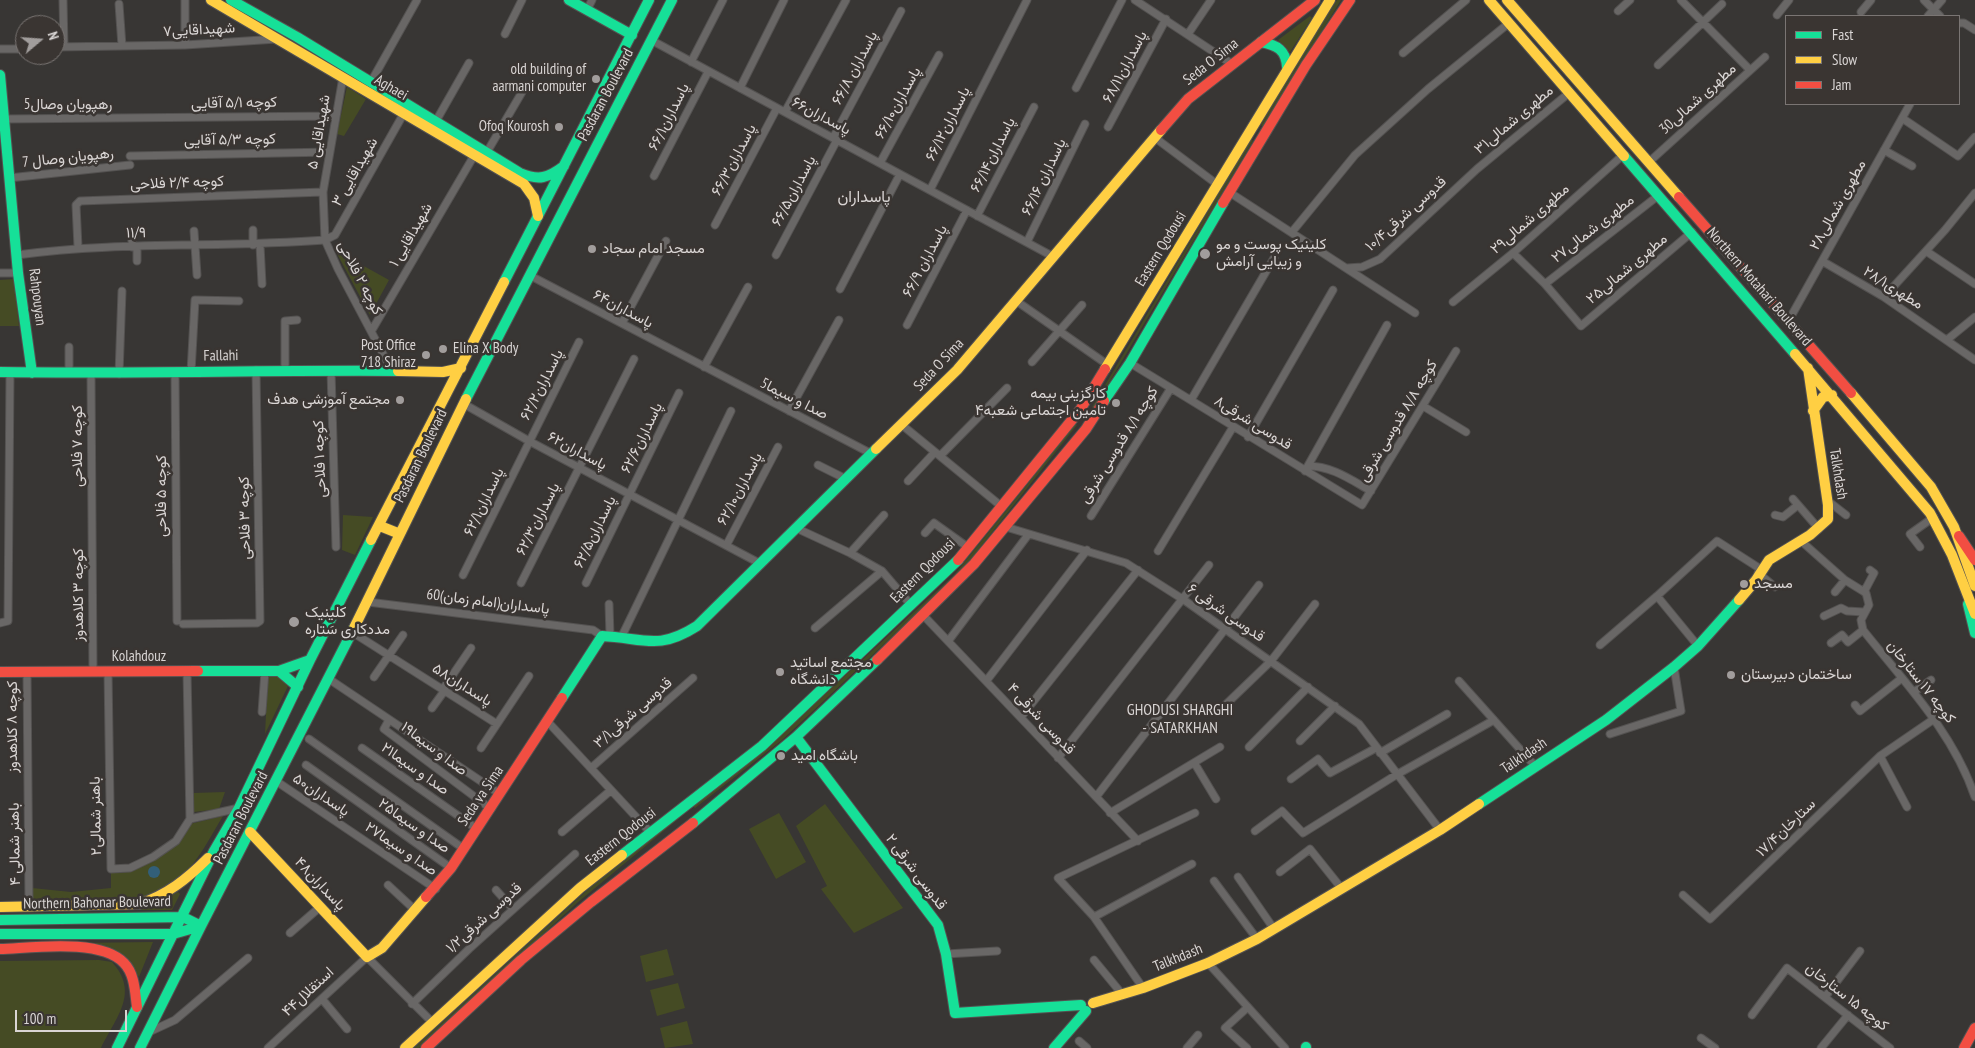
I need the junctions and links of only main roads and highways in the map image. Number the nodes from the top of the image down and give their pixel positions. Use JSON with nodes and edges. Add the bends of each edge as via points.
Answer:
{"nodes":[{"id":1,"x":211,"y":0,"type":"edge"},
{"id":2,"x":231,"y":0,"type":"edge"},
{"id":3,"x":569,"y":0,"type":"edge"},
{"id":4,"x":650,"y":0,"type":"edge"},
{"id":5,"x":672,"y":0,"type":"edge"},
{"id":6,"x":1315,"y":0,"type":"edge"},
{"id":7,"x":1330,"y":0,"type":"edge"},
{"id":8,"x":1350,"y":0,"type":"edge"},
{"id":9,"x":1489,"y":0,"type":"edge"},
{"id":10,"x":1507,"y":0,"type":"edge"},
{"id":11,"x":590,"y":5,"type":"edge"},
{"id":12,"x":632,"y":34,"type":"junction"},
{"id":13,"x":1261,"y":42,"type":"junction"},
{"id":14,"x":1287,"y":67,"type":"junction"},
{"id":15,"x":0,"y":75,"type":"edge"},
{"id":16,"x":2,"y":136,"type":"edge"},
{"id":17,"x":482,"y":155,"type":"junction"},
{"id":18,"x":564,"y":166,"type":"junction"},
{"id":19,"x":531,"y":184,"type":"junction"},
{"id":20,"x":538,"y":216,"type":"junction"},
{"id":21,"x":462,"y":368,"type":"junction"},
{"id":22,"x":1808,"y":368,"type":"junction"},
{"id":23,"x":5,"y":372,"type":"edge"},
{"id":24,"x":443,"y":372,"type":"junction"},
{"id":25,"x":32,"y":373,"type":"junction"},
{"id":26,"x":449,"y":390,"type":"junction"},
{"id":27,"x":1832,"y":395,"type":"junction"},
{"id":28,"x":1080,"y":410,"type":"junction"},
{"id":29,"x":1813,"y":411,"type":"junction"},
{"id":30,"x":1093,"y":419,"type":"junction"},
{"id":31,"x":380,"y":526,"type":"junction"},
{"id":32,"x":1954,"y":527,"type":"junction"},
{"id":33,"x":400,"y":534,"type":"junction"},
{"id":34,"x":1975,"y":560,"type":"edge"},
{"id":35,"x":1958,"y":564,"type":"junction"},
{"id":36,"x":1975,"y":571,"type":"edge"},
{"id":37,"x":1975,"y":586,"type":"edge"},
{"id":38,"x":1975,"y":614,"type":"edge"},
{"id":39,"x":1975,"y":634,"type":"edge"},
{"id":40,"x":606,"y":636,"type":"joint"},
{"id":41,"x":310,"y":660,"type":"junction"},
{"id":42,"x":279,"y":671,"type":"junction"},
{"id":43,"x":0,"y":672,"type":"edge"},
{"id":44,"x":298,"y":686,"type":"junction"},
{"id":45,"x":796,"y":737,"type":"junction"},
{"id":46,"x":686,"y":806,"type":"junction"},
{"id":47,"x":696,"y":820,"type":"junction"},
{"id":48,"x":250,"y":832,"type":"junction"},
{"id":49,"x":214,"y":852,"type":"junction"},
{"id":50,"x":67,"y":906,"type":"junction"},
{"id":51,"x":0,"y":907,"type":"edge"},
{"id":52,"x":184,"y":917,"type":"junction"},
{"id":53,"x":87,"y":919,"type":"junction"},
{"id":54,"x":0,"y":920,"type":"edge"},
{"id":55,"x":30,"y":920,"type":"junction"},
{"id":56,"x":201,"y":926,"type":"junction"},
{"id":57,"x":0,"y":934,"type":"edge"},
{"id":58,"x":47,"y":934,"type":"junction"},
{"id":59,"x":173,"y":934,"type":"junction"},
{"id":60,"x":75,"y":948,"type":"junction"},
{"id":61,"x":0,"y":949,"type":"edge"},
{"id":62,"x":367,"y":957,"type":"joint"},
{"id":63,"x":1087,"y":1006,"type":"junction"},
{"id":64,"x":138,"y":1007,"type":"junction"},
{"id":65,"x":1975,"y":1028,"type":"edge"},
{"id":66,"x":117,"y":1048,"type":"edge"},
{"id":67,"x":140,"y":1048,"type":"edge"},
{"id":68,"x":405,"y":1048,"type":"edge"},
{"id":69,"x":426,"y":1048,"type":"edge"},
{"id":70,"x":1054,"y":1048,"type":"edge"},
{"id":71,"x":1964,"y":1048,"type":"edge"}],
"edges":[{"from":1,"to":17,"type":"main road","name":"Aghaei"},
{"from":2,"to":17,"type":"main road","name":"Aghaei","via":[[436,121]]},
{"from":3,"to":11,"type":"main road"},
{"from":4,"to":12,"type":"main road","name":"Pasdaran Boulevard"},
{"from":5,"to":33,"type":"main road","name":"Pasdaran Boulevard","via":[[529,275]]},
{"from":6,"to":13,"type":"main road"},
{"from":7,"to":14,"type":"main road","name":"Eastern Qodousi"},
{"from":8,"to":30,"type":"main road","name":"Eastern Qodousi","via":[[1228,192],[1130,363]]},
{"from":9,"to":22,"type":"main road","name":"Northern Motahari Boulevard"},
{"from":10,"to":32,"type":"main road","name":"Northern Motahari Boulevard","via":[[1789,320],[1931,487]]},
{"from":11,"to":12,"type":"main road"},
{"from":12,"to":18,"type":"main road","name":"Pasdaran Boulevard"},
{"from":13,"to":14,"type":"main road","via":[[1284,51]]},
{"from":13,"to":40,"type":"main road","name":"Seda O Sima","via":[[1188,99],[957,370],[697,626],[680,638],[661,643]]},
{"from":14,"to":28,"type":"main road","name":"Eastern Qodousi"},
{"from":15,"to":16,"type":"main road","name":"Rahpouyan"},
{"from":16,"to":25,"type":"main road","name":"Rahpouyan"},
{"from":17,"to":19,"type":"main road","name":"Aghaei"},
{"from":18,"to":19,"type":"main road"},
{"from":18,"to":20,"type":"main road","name":"Pasdaran Boulevard"},
{"from":19,"to":20,"type":"main road"},
{"from":20,"to":21,"type":"main road","name":"Pasdaran Boulevard"},
{"from":21,"to":24,"type":"main road","name":"Fallahi"},
{"from":21,"to":26,"type":"main road","name":"Pasdaran Boulevard"},
{"from":22,"to":27,"type":"main road","name":"Northern Motahari Boulevard"},
{"from":22,"to":29,"type":"main road","name":"Talkhdash"},
{"from":23,"to":25,"type":"main road","name":"Fallahi"},
{"from":24,"to":25,"type":"main road","name":"Fallahi"},
{"from":24,"to":26,"type":"main road","via":[[449,380]]},
{"from":26,"to":31,"type":"main road","name":"Pasdaran Boulevard"},
{"from":27,"to":29,"type":"main road","via":[[1823,397]]},
{"from":27,"to":35,"type":"main road","name":"Northern Motahari Boulevard","via":[[1934,517]]},
{"from":28,"to":30,"type":"main road"},
{"from":28,"to":46,"type":"main road","name":"Eastern Qodousi","via":[[969,548],[781,729]]},
{"from":29,"to":63,"type":"main road","name":"Talkhdash","via":[[1828,519],[1819,529],[1774,555],[1698,646],[1674,667],[1606,720],[1440,830],[1257,939],[1208,963]]},
{"from":30,"to":45,"type":"main road","name":"Eastern Qodousi","via":[[974,564]]},
{"from":31,"to":33,"type":"main road"},
{"from":31,"to":41,"type":"main road","name":"Pasdaran Boulevard"},
{"from":32,"to":34,"type":"main road"},
{"from":32,"to":36,"type":"main road"},
{"from":32,"to":37,"type":"main road","name":"Northern Motahari Boulevard"},
{"from":33,"to":48,"type":"main road","name":"Pasdaran Boulevard"},
{"from":35,"to":38,"type":"main road","name":"Northern Motahari Boulevard"},
{"from":35,"to":39,"type":"main road"},
{"from":40,"to":62,"type":"main road","name":"Seda va Sima","via":[[436,889],[382,948]]},
{"from":41,"to":42,"type":"main road","name":"Kolahdouz"},
{"from":41,"to":44,"type":"main road","name":"Pasdaran Boulevard"},
{"from":42,"to":43,"type":"main road","name":"Kolahdouz"},
{"from":42,"to":44,"type":"main road"},
{"from":44,"to":49,"type":"main road","name":"Pasdaran Boulevard","via":[[240,808]]},
{"from":45,"to":47,"type":"main road","name":"Eastern Qodousi"},
{"from":45,"to":63,"type":"main road","name":"قدوسی شرقی ۲","via":[[938,925],[955,1013]]},
{"from":46,"to":47,"type":"main road"},
{"from":46,"to":68,"type":"main road","name":"Eastern Qodousi","via":[[580,888]]},
{"from":47,"to":69,"type":"main road","name":"Eastern Qodousi","via":[[542,943]]},
{"from":48,"to":56,"type":"main road","name":"Pasdaran Boulevard"},
{"from":48,"to":62,"type":"main road","name":"پاسداران۴۸"},
{"from":49,"to":50,"type":"main road","via":[[180,886],[159,898],[139,904]]},
{"from":49,"to":52,"type":"main road","name":"Pasdaran Boulevard"},
{"from":50,"to":51,"type":"main road"},
{"from":50,"to":53,"type":"main road"},
{"from":50,"to":55,"type":"main road"},
{"from":52,"to":53,"type":"main road","name":"Northern Bahonar Boulevard"},
{"from":52,"to":56,"type":"main road","name":"Northern Bahonar Boulevard"},
{"from":52,"to":59,"type":"main road","name":"Pasdaran Boulevard"},
{"from":53,"to":55,"type":"main road","name":"Northern Bahonar Boulevard"},
{"from":54,"to":55,"type":"main road","name":"Northern Bahonar Boulevard"},
{"from":56,"to":59,"type":"main road","name":"Northern Bahonar Boulevard"},
{"from":56,"to":67,"type":"main road","name":"Pasdaran Boulevard"},
{"from":57,"to":58,"type":"main road","name":"Northern Bahonar Boulevard"},
{"from":58,"to":59,"type":"main road","name":"Northern Bahonar Boulevard"},
{"from":58,"to":60,"type":"main road"},
{"from":59,"to":64,"type":"main road","name":"Pasdaran Boulevard"},
{"from":60,"to":61,"type":"main road"},
{"from":60,"to":64,"type":"main road","via":[[103,950],[118,957],[126,965],[134,983]]},
{"from":63,"to":70,"type":"main road"},
{"from":64,"to":66,"type":"main road","name":"Pasdaran Boulevard"},
{"from":65,"to":71,"type":"main road"}]}
